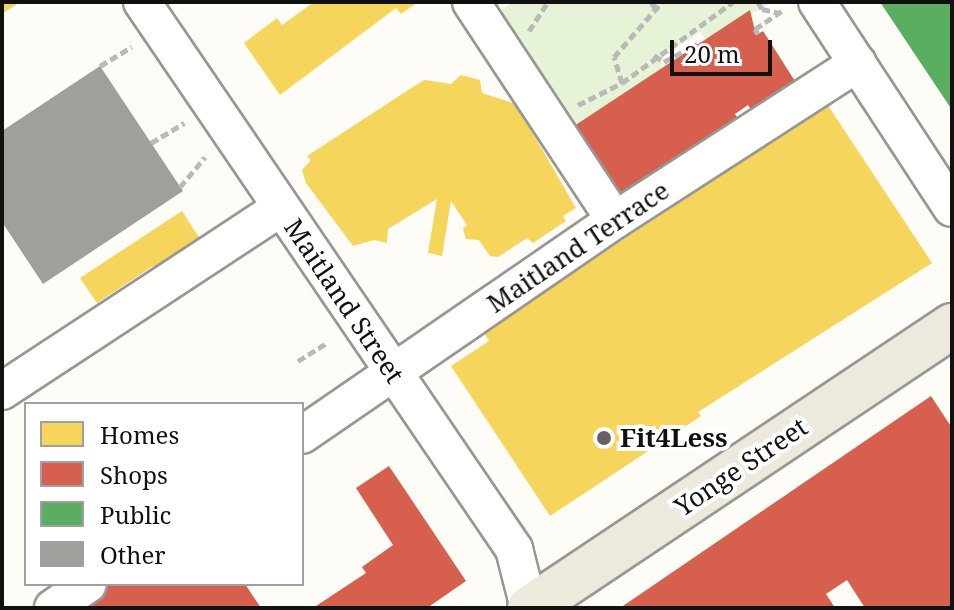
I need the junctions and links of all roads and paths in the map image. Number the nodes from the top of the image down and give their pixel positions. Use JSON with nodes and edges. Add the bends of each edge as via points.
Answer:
{"nodes":[{"id":1,"x":142,"y":2,"type":"edge"},
{"id":2,"x":471,"y":2,"type":"edge"},
{"id":3,"x":548,"y":2,"type":"edge"},
{"id":4,"x":651,"y":2,"type":"edge"},
{"id":5,"x":662,"y":2,"type":"edge"},
{"id":6,"x":733,"y":2,"type":"edge"},
{"id":7,"x":758,"y":2,"type":"edge"},
{"id":8,"x":802,"y":4,"type":"edge"},
{"id":9,"x":656,"y":9,"type":"junction"},
{"id":10,"x":779,"y":13,"type":"junction"},
{"id":11,"x":758,"y":34,"type":"dead end"},
{"id":12,"x":698,"y":41,"type":"dead end"},
{"id":13,"x":521,"y":42,"type":"dead end"},
{"id":14,"x":133,"y":46,"type":"dead end"},
{"id":15,"x":654,"y":55,"type":"junction"},
{"id":16,"x":858,"y":63,"type":"junction"},
{"id":17,"x":100,"y":66,"type":"dead end"},
{"id":18,"x":622,"y":83,"type":"junction"},
{"id":19,"x":568,"y":109,"type":"dead end"},
{"id":20,"x":184,"y":123,"type":"dead end"},
{"id":21,"x":151,"y":143,"type":"dead end"},
{"id":22,"x":206,"y":156,"type":"dead end"},
{"id":23,"x":180,"y":187,"type":"dead end"},
{"id":24,"x":281,"y":208,"type":"junction"},
{"id":25,"x":952,"y":208,"type":"edge"},
{"id":26,"x":615,"y":220,"type":"junction"},
{"id":27,"x":952,"y":326,"type":"edge"},
{"id":28,"x":328,"y":342,"type":"dead end"},
{"id":29,"x":298,"y":361,"type":"dead end"},
{"id":30,"x":392,"y":372,"type":"junction"},
{"id":31,"x":2,"y":391,"type":"edge"},
{"id":32,"x":304,"y":434,"type":"edge"},
{"id":33,"x":85,"y":586,"type":"edge"},
{"id":34,"x":53,"y":608,"type":"edge"},
{"id":35,"x":530,"y":608,"type":"edge"}],
"edges":[{"from":1,"to":24,"type":"street","name":"Maitland Street"},
{"from":2,"to":26,"type":"street"},
{"from":3,"to":13,"type":"path"},
{"from":4,"to":9,"type":"path"},
{"from":5,"to":9,"type":"path"},
{"from":6,"to":15,"type":"path"},
{"from":7,"to":10,"type":"path","via":[[762,9]]},
{"from":8,"to":10,"type":"path"},
{"from":8,"to":16,"type":"street"},
{"from":9,"to":18,"type":"path","via":[[614,57]]},
{"from":10,"to":11,"type":"path","via":[[755,29]]},
{"from":12,"to":15,"type":"path","via":[[664,62]]},
{"from":14,"to":17,"type":"path"},
{"from":15,"to":18,"type":"path"},
{"from":16,"to":25,"type":"street"},
{"from":16,"to":26,"type":"street","name":"Maitland Terrace"},
{"from":18,"to":19,"type":"path"},
{"from":20,"to":21,"type":"path"},
{"from":22,"to":23,"type":"path"},
{"from":24,"to":30,"type":"street","name":"Maitland Street"},
{"from":24,"to":31,"type":"street"},
{"from":26,"to":30,"type":"street","name":"Maitland Terrace"},
{"from":27,"to":35,"type":"main road","name":"Yonge Street"},
{"from":28,"to":29,"type":"path"},
{"from":30,"to":32,"type":"street","name":"Maitland Terrace"},
{"from":30,"to":35,"type":"street","name":"Maitland Street","via":[[514,549]]},
{"from":33,"to":34,"type":"street"}]}
